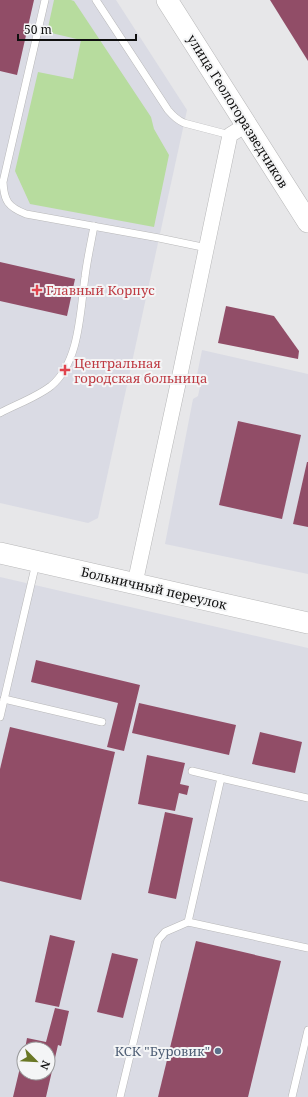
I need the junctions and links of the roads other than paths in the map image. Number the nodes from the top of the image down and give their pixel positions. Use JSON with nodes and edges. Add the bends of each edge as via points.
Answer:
{"nodes":[{"id":1,"x":45,"y":0,"type":"edge"},
{"id":2,"x":96,"y":0,"type":"edge"},
{"id":3,"x":167,"y":0,"type":"edge"},
{"id":4,"x":238,"y":130,"type":"junction"},
{"id":5,"x":308,"y":222,"type":"edge"},
{"id":6,"x":94,"y":226,"type":"junction"},
{"id":7,"x":207,"y":248,"type":"junction"},
{"id":8,"x":0,"y":413,"type":"edge"},
{"id":9,"x":0,"y":553,"type":"edge"},
{"id":10,"x":36,"y":561,"type":"junction"},
{"id":11,"x":135,"y":584,"type":"junction"},
{"id":12,"x":308,"y":623,"type":"edge"},
{"id":13,"x":4,"y":699,"type":"junction"},
{"id":14,"x":0,"y":717,"type":"edge"},
{"id":15,"x":102,"y":722,"type":"dead end"},
{"id":16,"x":192,"y":771,"type":"dead end"},
{"id":17,"x":221,"y":778,"type":"junction"},
{"id":18,"x":308,"y":798,"type":"edge"},
{"id":19,"x":188,"y":922,"type":"junction"},
{"id":20,"x":308,"y":948,"type":"edge"},
{"id":21,"x":308,"y":1030,"type":"edge"},
{"id":22,"x":120,"y":1097,"type":"edge"},
{"id":23,"x":292,"y":1097,"type":"edge"}],
"edges":[{"from":1,"to":6,"type":"lane","via":[[4,182],[4,193],[8,203],[26,214]]},
{"from":2,"to":4,"type":"lane","via":[[168,110],[178,120],[191,126]]},
{"from":3,"to":4,"type":"street","name":"улица Геологоразведчиков"},
{"from":4,"to":5,"type":"street","name":"улица Геологоразведчиков"},
{"from":4,"to":7,"type":"street"},
{"from":6,"to":7,"type":"lane"},
{"from":6,"to":8,"type":"lane","via":[[80,322],[68,365],[52,386]]},
{"from":7,"to":11,"type":"street"},
{"from":9,"to":10,"type":"street","name":"Больничный переулок"},
{"from":10,"to":11,"type":"street","name":"Больничный переулок"},
{"from":10,"to":13,"type":"lane"},
{"from":11,"to":12,"type":"street","name":"Больничный переулок"},
{"from":13,"to":14,"type":"lane"},
{"from":13,"to":15,"type":"lane"},
{"from":16,"to":17,"type":"lane"},
{"from":17,"to":18,"type":"lane"},
{"from":17,"to":19,"type":"lane"},
{"from":19,"to":20,"type":"lane"},
{"from":19,"to":22,"type":"lane","via":[[165,932],[158,940]]},
{"from":21,"to":23,"type":"lane"}]}
